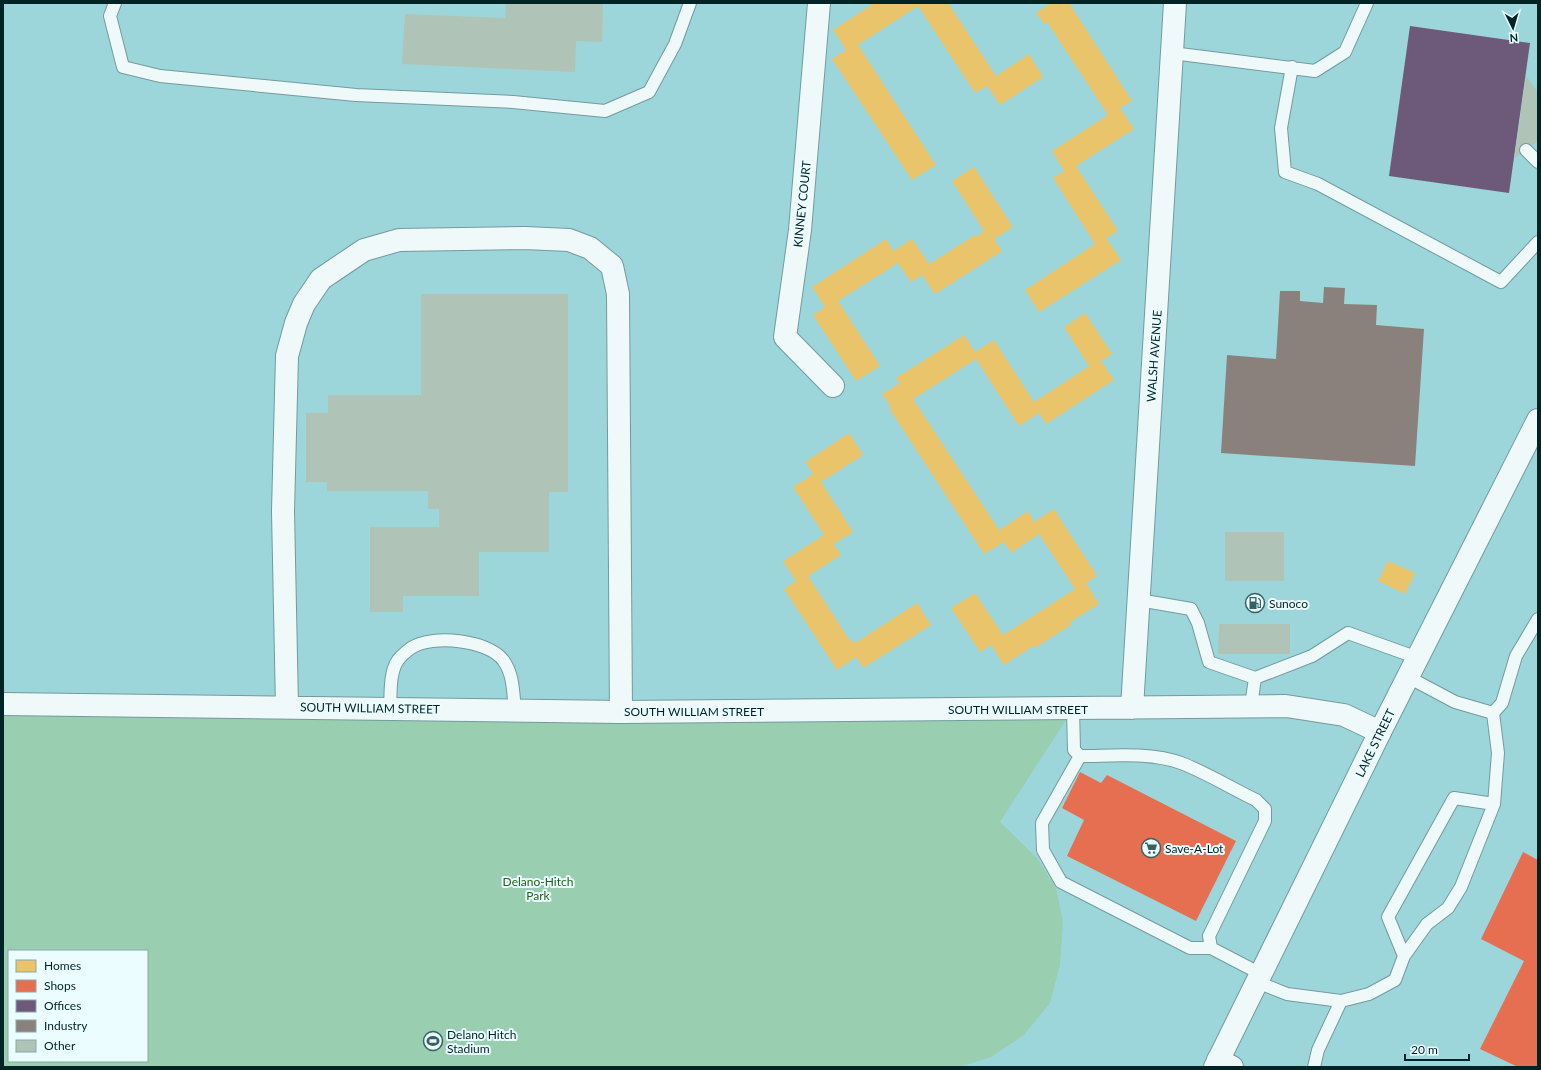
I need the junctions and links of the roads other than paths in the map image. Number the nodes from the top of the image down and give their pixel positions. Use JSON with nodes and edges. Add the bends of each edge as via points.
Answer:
{"nodes":[{"id":1,"x":115,"y":3,"type":"edge"},
{"id":2,"x":690,"y":3,"type":"edge"},
{"id":3,"x":819,"y":3,"type":"edge"},
{"id":4,"x":1175,"y":3,"type":"edge"},
{"id":5,"x":1367,"y":3,"type":"edge"},
{"id":6,"x":1172,"y":53,"type":"junction"},
{"id":7,"x":1292,"y":67,"type":"junction"},
{"id":8,"x":1526,"y":150,"type":"dead end"},
{"id":9,"x":1538,"y":162,"type":"edge"},
{"id":10,"x":1538,"y":242,"type":"edge"},
{"id":11,"x":833,"y":386,"type":"dead end"},
{"id":12,"x":1538,"y":420,"type":"edge"},
{"id":13,"x":1139,"y":600,"type":"junction"},
{"id":14,"x":1538,"y":619,"type":"edge"},
{"id":15,"x":1418,"y":658,"type":"junction"},
{"id":16,"x":1408,"y":677,"type":"junction"},
{"id":17,"x":1255,"y":678,"type":"junction"},
{"id":18,"x":3,"y":704,"type":"edge"},
{"id":19,"x":1251,"y":706,"type":"junction"},
{"id":20,"x":287,"y":707,"type":"junction"},
{"id":21,"x":1132,"y":708,"type":"junction"},
{"id":22,"x":390,"y":709,"type":"junction"},
{"id":23,"x":1073,"y":709,"type":"junction"},
{"id":24,"x":515,"y":710,"type":"junction"},
{"id":25,"x":621,"y":712,"type":"junction"},
{"id":26,"x":1493,"y":713,"type":"junction"},
{"id":27,"x":1380,"y":732,"type":"junction"},
{"id":28,"x":1080,"y":756,"type":"junction"},
{"id":29,"x":1494,"y":804,"type":"junction"},
{"id":30,"x":1211,"y":948,"type":"junction"},
{"id":31,"x":1404,"y":956,"type":"junction"},
{"id":32,"x":1259,"y":978,"type":"junction"},
{"id":33,"x":1341,"y":1002,"type":"junction"},
{"id":34,"x":1222,"y":1065,"type":"edge"},
{"id":35,"x":1314,"y":1067,"type":"edge"}],
"edges":[{"from":1,"to":2,"type":"lane","via":[[110,16],[123,67],[160,76],[356,95],[513,102],[605,111],[649,92],[675,44]]},
{"from":3,"to":11,"type":"street","name":"KINNEY COURT","via":[[800,230],[785,336]]},
{"from":4,"to":6,"type":"street","name":"WALSH AVENUE"},
{"from":5,"to":7,"type":"lane","via":[[1345,52],[1315,71]]},
{"from":6,"to":7,"type":"lane"},
{"from":6,"to":13,"type":"street","name":"WALSH AVENUE"},
{"from":7,"to":10,"type":"lane","via":[[1281,128],[1285,172],[1318,184],[1501,282]]},
{"from":8,"to":9,"type":"lane"},
{"from":12,"to":15,"type":"street","name":"LAKE STREET"},
{"from":13,"to":17,"type":"lane","via":[[1191,609],[1198,623],[1209,662]]},
{"from":13,"to":21,"type":"street","name":"WALSH AVENUE"},
{"from":14,"to":26,"type":"lane","via":[[1516,656],[1502,704]]},
{"from":15,"to":16,"type":"street","name":"LAKE STREET"},
{"from":15,"to":17,"type":"lane","via":[[1348,633],[1312,656]]},
{"from":16,"to":26,"type":"lane","via":[[1455,702]]},
{"from":16,"to":27,"type":"street","name":"LAKE STREET"},
{"from":17,"to":19,"type":"lane"},
{"from":18,"to":20,"type":"street","name":"SOUTH WILLIAM STREET"},
{"from":19,"to":21,"type":"street","name":"SOUTH WILLIAM STREET"},
{"from":19,"to":27,"type":"street","name":"SOUTH WILLIAM STREET","via":[[1286,706],[1344,715]]},
{"from":20,"to":22,"type":"street","name":"SOUTH WILLIAM STREET"},
{"from":20,"to":25,"type":"street","via":[[282,511],[287,356],[304,304],[321,279],[364,250],[399,240],[525,238],[569,240],[590,248],[612,266],[618,294]]},
{"from":21,"to":23,"type":"street","name":"SOUTH WILLIAM STREET"},
{"from":22,"to":24,"type":"street","name":"SOUTH WILLIAM STREET"},
{"from":22,"to":24,"type":"lane","via":[[393,674],[397,661],[412,647],[433,641],[458,640],[490,650],[503,660],[511,675]]},
{"from":23,"to":25,"type":"street","name":"SOUTH WILLIAM STREET"},
{"from":23,"to":28,"type":"lane","via":[[1074,750]]},
{"from":24,"to":25,"type":"street","name":"SOUTH WILLIAM STREET"},
{"from":26,"to":29,"type":"lane","via":[[1498,753]]},
{"from":27,"to":32,"type":"street","name":"LAKE STREET"},
{"from":28,"to":30,"type":"lane","via":[[1042,823],[1043,850],[1061,882],[1190,948]]},
{"from":28,"to":30,"type":"lane","via":[[1135,756],[1163,758],[1182,763],[1256,800],[1265,809],[1265,821],[1209,936]]},
{"from":29,"to":31,"type":"lane","via":[[1461,887],[1448,908],[1427,924]]},
{"from":29,"to":31,"type":"lane","via":[[1454,798],[1388,917]]},
{"from":30,"to":32,"type":"lane"},
{"from":31,"to":33,"type":"lane","via":[[1395,980],[1369,994]]},
{"from":32,"to":33,"type":"lane","via":[[1287,994]]},
{"from":32,"to":34,"type":"street","name":"LAKE STREET"},
{"from":33,"to":35,"type":"lane","via":[[1318,1050]]}]}
